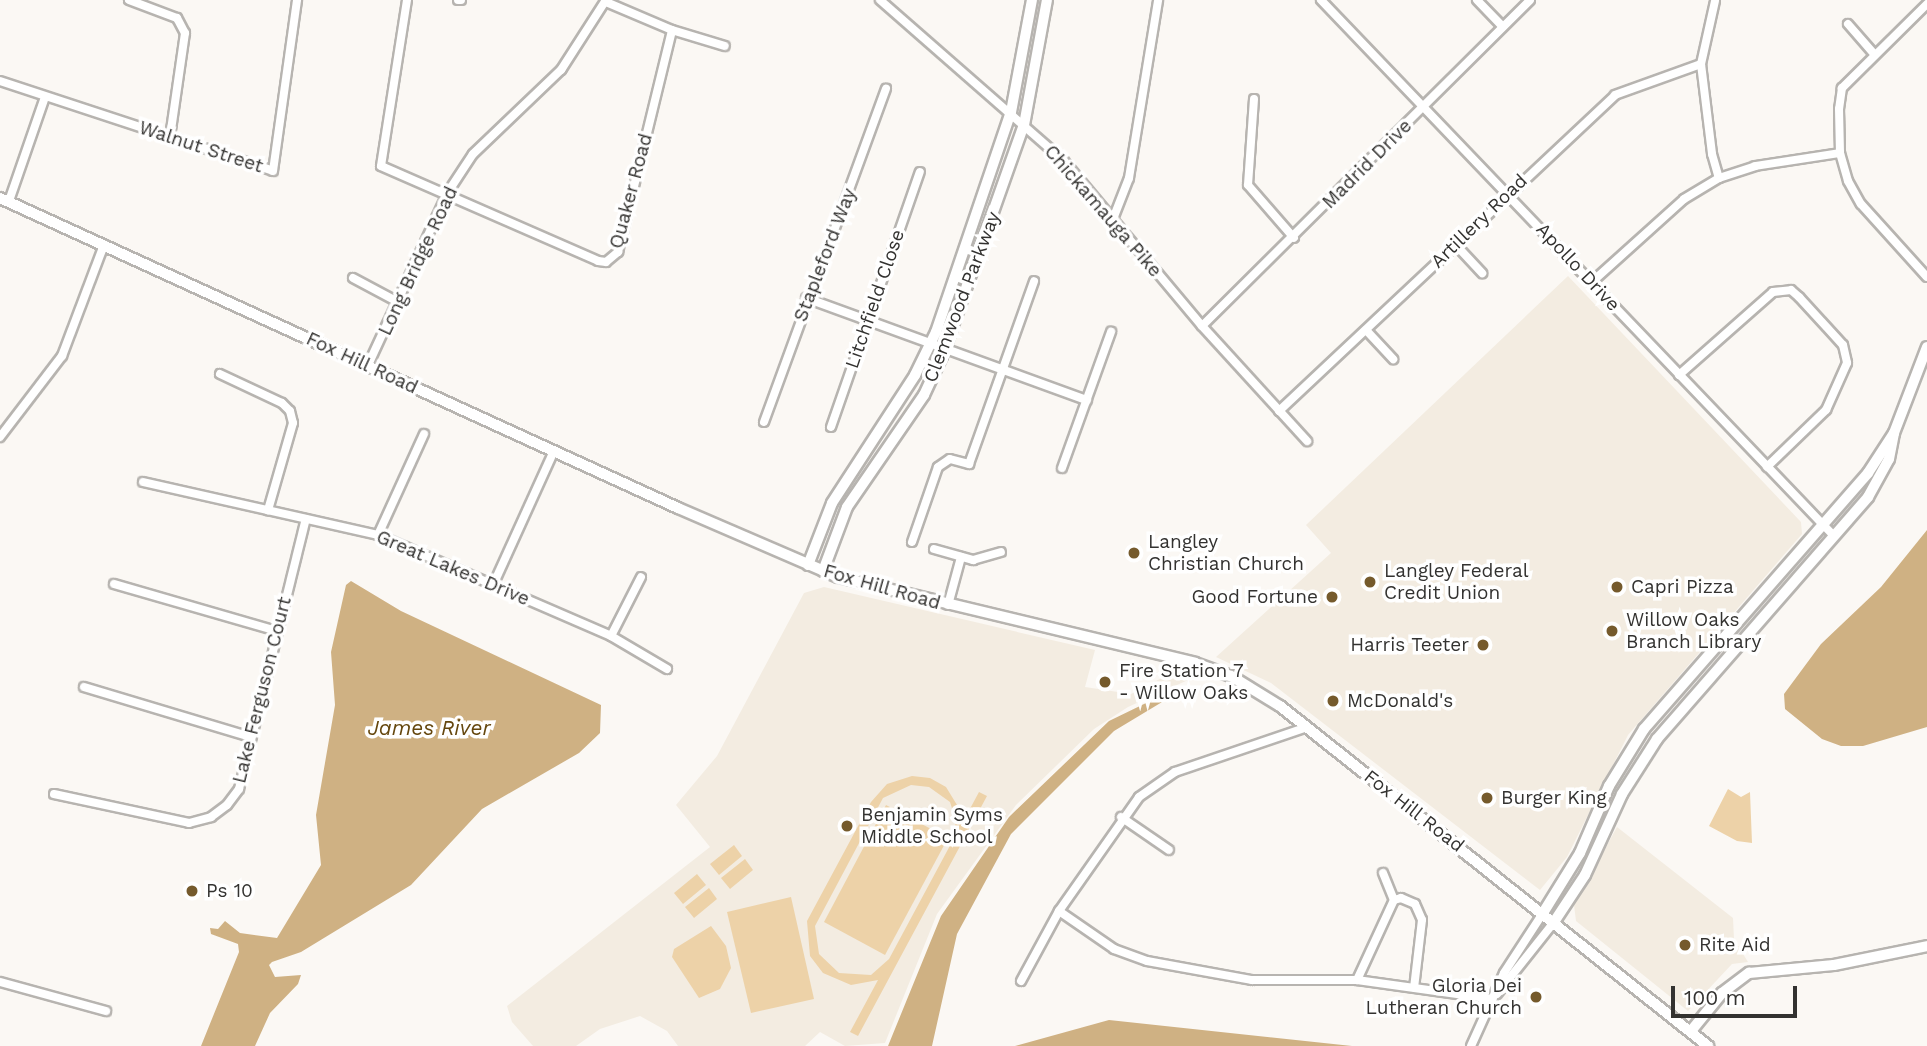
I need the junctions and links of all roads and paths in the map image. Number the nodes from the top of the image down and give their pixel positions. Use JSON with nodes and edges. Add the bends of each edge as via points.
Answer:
{"nodes":[{"id":1,"x":129,"y":0,"type":"edge"},
{"id":2,"x":297,"y":0,"type":"edge"},
{"id":3,"x":407,"y":0,"type":"edge"},
{"id":4,"x":880,"y":0,"type":"edge"},
{"id":5,"x":1032,"y":0,"type":"edge"},
{"id":6,"x":1047,"y":0,"type":"edge"},
{"id":7,"x":1158,"y":0,"type":"edge"},
{"id":8,"x":1321,"y":0,"type":"edge"},
{"id":9,"x":1477,"y":0,"type":"edge"},
{"id":10,"x":1530,"y":0,"type":"edge"},
{"id":11,"x":606,"y":1,"type":"edge"},
{"id":12,"x":1716,"y":1,"type":"edge"},
{"id":13,"x":1927,"y":4,"type":"edge"},
{"id":14,"x":1847,"y":24,"type":"dead end"},
{"id":15,"x":1503,"y":27,"type":"junction"},
{"id":16,"x":672,"y":30,"type":"junction"},
{"id":17,"x":725,"y":46,"type":"dead end"},
{"id":18,"x":1874,"y":54,"type":"junction"},
{"id":19,"x":1701,"y":64,"type":"junction"},
{"id":20,"x":0,"y":81,"type":"edge"},
{"id":21,"x":886,"y":89,"type":"dead end"},
{"id":22,"x":45,"y":97,"type":"junction"},
{"id":23,"x":1254,"y":99,"type":"dead end"},
{"id":24,"x":1425,"y":108,"type":"junction"},
{"id":25,"x":1012,"y":113,"type":"junction"},
{"id":26,"x":1024,"y":125,"type":"junction"},
{"id":27,"x":170,"y":136,"type":"junction"},
{"id":28,"x":1840,"y":153,"type":"junction"},
{"id":29,"x":920,"y":172,"type":"dead end"},
{"id":30,"x":1719,"y":178,"type":"junction"},
{"id":31,"x":448,"y":192,"type":"junction"},
{"id":32,"x":1507,"y":193,"type":"junction"},
{"id":33,"x":5,"y":200,"type":"edge"},
{"id":34,"x":1113,"y":219,"type":"junction"},
{"id":35,"x":1294,"y":237,"type":"junction"},
{"id":36,"x":1455,"y":244,"type":"junction"},
{"id":37,"x":104,"y":245,"type":"junction"},
{"id":38,"x":1482,"y":273,"type":"dead end"},
{"id":39,"x":1927,"y":276,"type":"edge"},
{"id":40,"x":353,"y":278,"type":"dead end"},
{"id":41,"x":1034,"y":281,"type":"dead end"},
{"id":42,"x":1593,"y":281,"type":"junction"},
{"id":43,"x":806,"y":298,"type":"junction"},
{"id":44,"x":398,"y":302,"type":"junction"},
{"id":45,"x":869,"y":320,"type":"junction"},
{"id":46,"x":1202,"y":326,"type":"junction"},
{"id":47,"x":1366,"y":330,"type":"junction"},
{"id":48,"x":1111,"y":332,"type":"dead end"},
{"id":49,"x":931,"y":342,"type":"junction"},
{"id":50,"x":946,"y":347,"type":"junction"},
{"id":51,"x":1927,"y":347,"type":"edge"},
{"id":52,"x":1393,"y":359,"type":"dead end"},
{"id":53,"x":368,"y":365,"type":"junction"},
{"id":54,"x":1002,"y":369,"type":"junction"},
{"id":55,"x":220,"y":374,"type":"dead end"},
{"id":56,"x":1679,"y":375,"type":"junction"},
{"id":57,"x":1087,"y":400,"type":"junction"},
{"id":58,"x":1279,"y":411,"type":"junction"},
{"id":59,"x":764,"y":422,"type":"dead end"},
{"id":60,"x":831,"y":427,"type":"dead end"},
{"id":61,"x":1894,"y":433,"type":"junction"},
{"id":62,"x":424,"y":434,"type":"dead end"},
{"id":63,"x":0,"y":437,"type":"edge"},
{"id":64,"x":1307,"y":441,"type":"dead end"},
{"id":65,"x":554,"y":451,"type":"junction"},
{"id":66,"x":1767,"y":467,"type":"junction"},
{"id":67,"x":1062,"y":468,"type":"dead end"},
{"id":68,"x":144,"y":482,"type":"dead end"},
{"id":69,"x":268,"y":510,"type":"junction"},
{"id":70,"x":306,"y":519,"type":"junction"},
{"id":71,"x":1823,"y":525,"type":"junction"},
{"id":72,"x":378,"y":535,"type":"junction"},
{"id":73,"x":1834,"y":536,"type":"junction"},
{"id":74,"x":912,"y":542,"type":"dead end"},
{"id":75,"x":934,"y":549,"type":"dead end"},
{"id":76,"x":1001,"y":552,"type":"dead end"},
{"id":77,"x":961,"y":557,"type":"junction"},
{"id":78,"x":808,"y":565,"type":"junction"},
{"id":79,"x":823,"y":571,"type":"junction"},
{"id":80,"x":641,"y":577,"type":"dead end"},
{"id":81,"x":494,"y":583,"type":"junction"},
{"id":82,"x":114,"y":584,"type":"dead end"},
{"id":83,"x":948,"y":605,"type":"junction"},
{"id":84,"x":277,"y":631,"type":"junction"},
{"id":85,"x":611,"y":636,"type":"junction"},
{"id":86,"x":667,"y":669,"type":"dead end"},
{"id":87,"x":85,"y":687,"type":"dead end"},
{"id":88,"x":1307,"y":727,"type":"junction"},
{"id":89,"x":251,"y":737,"type":"junction"},
{"id":90,"x":54,"y":794,"type":"dead end"},
{"id":91,"x":1121,"y":817,"type":"junction"},
{"id":92,"x":1169,"y":850,"type":"dead end"},
{"id":93,"x":1383,"y":873,"type":"dead end"},
{"id":94,"x":1394,"y":900,"type":"junction"},
{"id":95,"x":1059,"y":911,"type":"junction"},
{"id":96,"x":1543,"y":913,"type":"junction"},
{"id":97,"x":1554,"y":922,"type":"junction"},
{"id":98,"x":1927,"y":946,"type":"edge"},
{"id":99,"x":1021,"y":981,"type":"dead end"},
{"id":100,"x":1357,"y":981,"type":"junction"},
{"id":101,"x":0,"y":982,"type":"edge"},
{"id":102,"x":1414,"y":988,"type":"junction"},
{"id":103,"x":1493,"y":999,"type":"junction"},
{"id":104,"x":106,"y":1011,"type":"dead end"},
{"id":105,"x":1691,"y":1031,"type":"junction"},
{"id":106,"x":1471,"y":1046,"type":"edge"},
{"id":107,"x":1708,"y":1046,"type":"edge"}],
"edges":[{"from":1,"to":27,"type":"street","via":[[168,13],[182,23],[186,33]]},
{"from":2,"to":27,"type":"street","name":"Walnut Street","via":[[273,171]]},
{"from":3,"to":31,"type":"street","via":[[381,166]]},
{"from":4,"to":25,"type":"street","name":"Chickamauga Pike"},
{"from":5,"to":25,"type":"street","name":"Clemwood Parkway"},
{"from":6,"to":26,"type":"street","name":"Clemwood Parkway"},
{"from":7,"to":34,"type":"street","via":[[1129,178]]},
{"from":8,"to":24,"type":"street","name":"Apollo Drive"},
{"from":9,"to":15,"type":"street"},
{"from":10,"to":15,"type":"street","name":"Madrid Drive"},
{"from":11,"to":16,"type":"street"},
{"from":11,"to":31,"type":"street","name":"Long Bridge Road","via":[[561,71],[473,154]]},
{"from":12,"to":19,"type":"street"},
{"from":13,"to":18,"type":"street"},
{"from":14,"to":18,"type":"street"},
{"from":15,"to":24,"type":"street","name":"Madrid Drive"},
{"from":16,"to":17,"type":"street"},
{"from":16,"to":31,"type":"street","name":"Quaker Road","via":[[618,252],[612,258],[590,258]]},
{"from":18,"to":28,"type":"street","via":[[1842,88]]},
{"from":19,"to":30,"type":"street"},
{"from":19,"to":32,"type":"street","name":"Artillery Road","via":[[1615,95]]},
{"from":20,"to":22,"type":"street","name":"Walnut Street"},
{"from":21,"to":43,"type":"street","name":"Stapleford Way"},
{"from":22,"to":27,"type":"street","name":"Walnut Street"},
{"from":22,"to":33,"type":"street"},
{"from":23,"to":35,"type":"street","via":[[1248,185]]},
{"from":24,"to":32,"type":"street","name":"Apollo Drive"},
{"from":24,"to":35,"type":"street","name":"Madrid Drive"},
{"from":25,"to":26,"type":"street","name":"Chickamauga Pike"},
{"from":25,"to":49,"type":"street","name":"Clemwood Parkway"},
{"from":26,"to":34,"type":"street","name":"Chickamauga Pike","via":[[1064,161]]},
{"from":26,"to":50,"type":"street","name":"Clemwood Parkway"},
{"from":28,"to":30,"type":"street","via":[[1755,166]]},
{"from":28,"to":39,"type":"street","via":[[1861,204]]},
{"from":29,"to":45,"type":"street","name":"Litchfield Close"},
{"from":30,"to":42,"type":"street","via":[[1684,199]]},
{"from":31,"to":44,"type":"street","name":"Long Bridge Road"},
{"from":32,"to":36,"type":"street","name":"Artillery Road"},
{"from":32,"to":42,"type":"street","name":"Apollo Drive"},
{"from":33,"to":37,"type":"main road","name":"Fox Hill Road"},
{"from":34,"to":46,"type":"street","name":"Chickamauga Pike"},
{"from":35,"to":46,"type":"street","name":"Madrid Drive"},
{"from":36,"to":38,"type":"street"},
{"from":36,"to":47,"type":"street","name":"Artillery Road"},
{"from":37,"to":53,"type":"main road","name":"Fox Hill Road"},
{"from":37,"to":63,"type":"street","via":[[62,356]]},
{"from":40,"to":44,"type":"street"},
{"from":41,"to":54,"type":"street"},
{"from":42,"to":56,"type":"street","name":"Apollo Drive"},
{"from":43,"to":45,"type":"street"},
{"from":43,"to":59,"type":"street","name":"Stapleford Way"},
{"from":44,"to":53,"type":"street","name":"Long Bridge Road"},
{"from":45,"to":49,"type":"street"},
{"from":45,"to":60,"type":"street","name":"Litchfield Close"},
{"from":46,"to":58,"type":"street","name":"Chickamauga Pike"},
{"from":47,"to":52,"type":"street"},
{"from":47,"to":58,"type":"street","name":"Artillery Road"},
{"from":48,"to":57,"type":"street"},
{"from":49,"to":50,"type":"street"},
{"from":49,"to":78,"type":"street","name":"Clemwood Parkway","via":[[832,503]]},
{"from":50,"to":54,"type":"street"},
{"from":50,"to":79,"type":"street","name":"Clemwood Parkway","via":[[924,395],[848,508]]},
{"from":51,"to":61,"type":"street"},
{"from":53,"to":65,"type":"main road","name":"Fox Hill Road"},
{"from":54,"to":57,"type":"street"},
{"from":54,"to":74,"type":"street","via":[[969,464],[950,459],[938,467]]},
{"from":55,"to":69,"type":"street","via":[[290,411],[293,423]]},
{"from":56,"to":66,"type":"street","name":"Apollo Drive"},
{"from":56,"to":66,"type":"street","via":[[1773,292],[1791,290],[1799,297],[1843,345],[1847,363],[1826,410]]},
{"from":57,"to":67,"type":"street"},
{"from":58,"to":64,"type":"street","name":"Chickamauga Pike"},
{"from":61,"to":71,"type":"street","via":[[1868,473]]},
{"from":61,"to":73,"type":"street","via":[[1880,478]]},
{"from":62,"to":72,"type":"street"},
{"from":65,"to":78,"type":"main road","name":"Fox Hill Road"},
{"from":65,"to":81,"type":"street"},
{"from":66,"to":71,"type":"street","name":"Apollo Drive"},
{"from":68,"to":69,"type":"street","name":"Great Lakes Drive"},
{"from":69,"to":70,"type":"street","name":"Great Lakes Drive"},
{"from":70,"to":72,"type":"street","name":"Great Lakes Drive"},
{"from":70,"to":84,"type":"street","name":"Lake Ferguson Court"},
{"from":71,"to":73,"type":"street","name":"Apollo Drive"},
{"from":71,"to":96,"type":"street","via":[[1644,729],[1609,786],[1580,853]]},
{"from":72,"to":81,"type":"street","name":"Great Lakes Drive"},
{"from":73,"to":97,"type":"street","via":[[1657,739],[1622,794],[1585,875]]},
{"from":75,"to":77,"type":"street"},
{"from":76,"to":77,"type":"street","via":[[973,560]]},
{"from":77,"to":83,"type":"street"},
{"from":78,"to":79,"type":"main road","name":"Fox Hill Road"},
{"from":79,"to":83,"type":"main road","name":"Fox Hill Road"},
{"from":80,"to":85,"type":"street"},
{"from":81,"to":85,"type":"street","name":"Great Lakes Drive"},
{"from":82,"to":84,"type":"street"},
{"from":83,"to":88,"type":"main road","name":"Fox Hill Road","via":[[1214,669],[1255,689]]},
{"from":84,"to":89,"type":"street","name":"Lake Ferguson Court"},
{"from":85,"to":86,"type":"street","name":"Great Lakes Drive"},
{"from":87,"to":89,"type":"street"},
{"from":88,"to":91,"type":"street","via":[[1175,772],[1139,797]]},
{"from":88,"to":96,"type":"main road","name":"Fox Hill Road"},
{"from":89,"to":90,"type":"street","name":"Lake Ferguson Court","via":[[239,789],[211,817],[189,822],[162,819]]},
{"from":91,"to":92,"type":"street"},
{"from":91,"to":95,"type":"street"},
{"from":93,"to":94,"type":"street"},
{"from":94,"to":100,"type":"street"},
{"from":94,"to":102,"type":"street","via":[[1415,904],[1422,920]]},
{"from":95,"to":99,"type":"street"},
{"from":95,"to":100,"type":"street","via":[[1114,949],[1147,961],[1252,980]]},
{"from":96,"to":97,"type":"main road","name":"Fox Hill Road"},
{"from":96,"to":103,"type":"street"},
{"from":97,"to":103,"type":"street"},
{"from":97,"to":105,"type":"main road","name":"Fox Hill Road"},
{"from":98,"to":105,"type":"street","via":[[1844,964],[1749,973],[1721,993]]},
{"from":100,"to":102,"type":"street"},
{"from":101,"to":104,"type":"street"},
{"from":102,"to":103,"type":"street"},
{"from":103,"to":106,"type":"street"},
{"from":105,"to":107,"type":"main road","name":"Fox Hill Road"}]}
